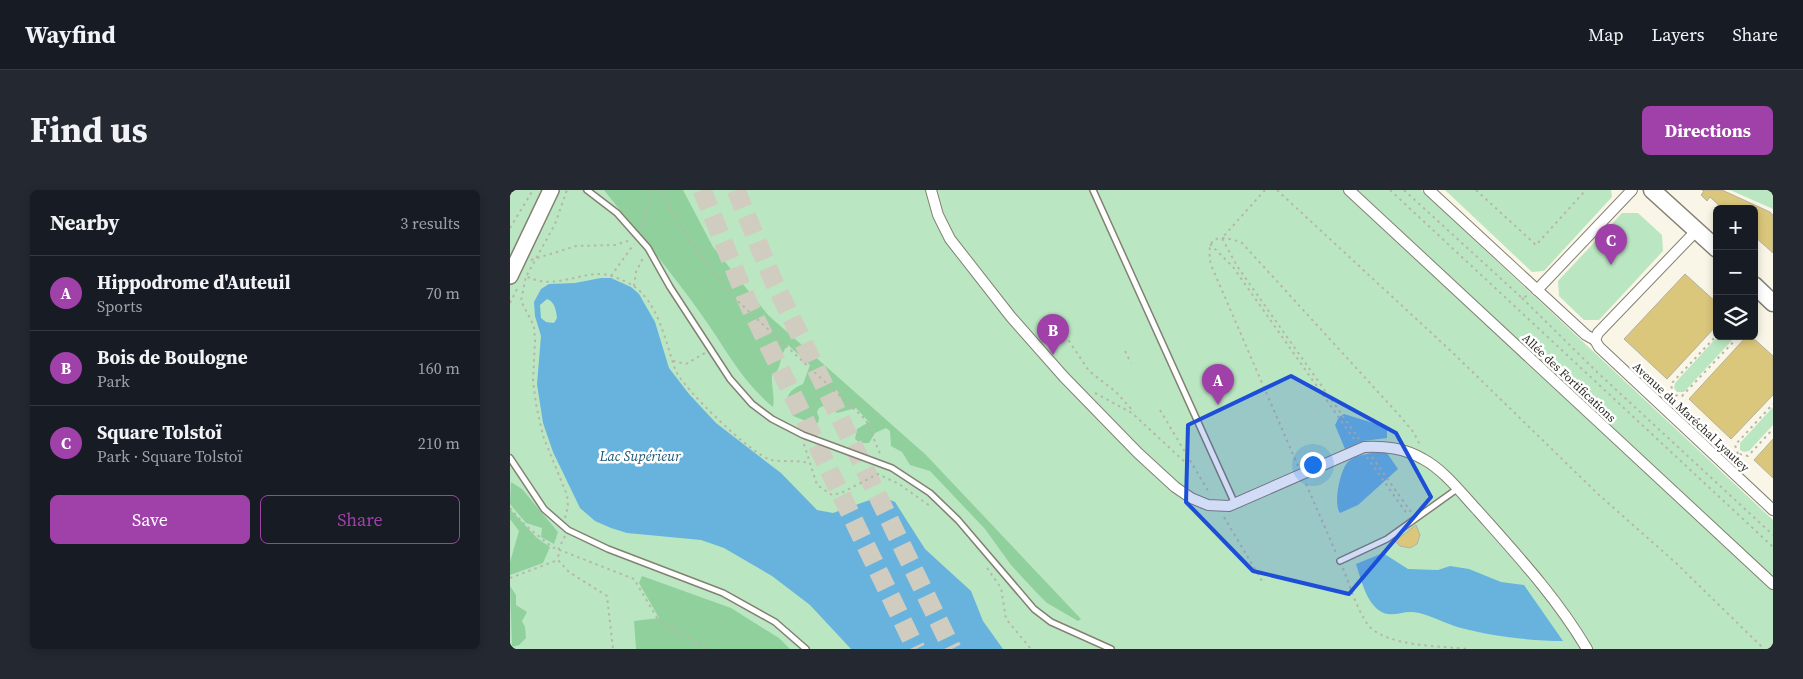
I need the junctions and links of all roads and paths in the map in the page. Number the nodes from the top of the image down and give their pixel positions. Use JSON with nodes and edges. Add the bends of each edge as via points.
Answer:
{"nodes":[{"id":1,"x":533,"y":190,"type":"edge"},
{"id":2,"x":551,"y":190,"type":"edge"},
{"id":3,"x":567,"y":190,"type":"edge"},
{"id":4,"x":587,"y":190,"type":"edge"},
{"id":5,"x":654,"y":190,"type":"edge"},
{"id":6,"x":660,"y":190,"type":"edge"},
{"id":7,"x":931,"y":190,"type":"edge"},
{"id":8,"x":1093,"y":190,"type":"edge"},
{"id":9,"x":1265,"y":190,"type":"edge"},
{"id":10,"x":1277,"y":190,"type":"edge"},
{"id":11,"x":1349,"y":190,"type":"edge"},
{"id":12,"x":1390,"y":190,"type":"edge"},
{"id":13,"x":1404,"y":190,"type":"edge"},
{"id":14,"x":1429,"y":190,"type":"edge"},
{"id":15,"x":1476,"y":190,"type":"edge"},
{"id":16,"x":1632,"y":190,"type":"edge"},
{"id":17,"x":1652,"y":190,"type":"edge"},
{"id":18,"x":1584,"y":192,"type":"dead end"},
{"id":19,"x":510,"y":228,"type":"edge"},
{"id":20,"x":1697,"y":230,"type":"junction"},
{"id":21,"x":638,"y":238,"type":"junction"},
{"id":22,"x":1222,"y":238,"type":"junction"},
{"id":23,"x":1210,"y":244,"type":"junction"},
{"id":24,"x":1713,"y":245,"type":"edge"},
{"id":25,"x":648,"y":248,"type":"junction"},
{"id":26,"x":538,"y":258,"type":"junction"},
{"id":27,"x":517,"y":273,"type":"edge"},
{"id":28,"x":610,"y":276,"type":"junction"},
{"id":29,"x":634,"y":286,"type":"junction"},
{"id":30,"x":1758,"y":289,"type":"edge"},
{"id":31,"x":1537,"y":290,"type":"junction"},
{"id":32,"x":1522,"y":298,"type":"junction"},
{"id":33,"x":510,"y":303,"type":"edge"},
{"id":34,"x":1773,"y":303,"type":"edge"},
{"id":35,"x":1065,"y":335,"type":"dead end"},
{"id":36,"x":1713,"y":339,"type":"edge"},
{"id":37,"x":1595,"y":340,"type":"junction"},
{"id":38,"x":1735,"y":340,"type":"edge"},
{"id":39,"x":711,"y":350,"type":"junction"},
{"id":40,"x":1125,"y":351,"type":"dead end"},
{"id":41,"x":673,"y":361,"type":"junction"},
{"id":42,"x":1131,"y":363,"type":"dead end"},
{"id":43,"x":1090,"y":390,"type":"dead end"},
{"id":44,"x":1673,"y":394,"type":"junction"},
{"id":45,"x":1773,"y":404,"type":"edge"},
{"id":46,"x":1661,"y":407,"type":"junction"},
{"id":47,"x":1135,"y":415,"type":"junction"},
{"id":48,"x":1773,"y":429,"type":"edge"},
{"id":49,"x":803,"y":434,"type":"junction"},
{"id":50,"x":1361,"y":442,"type":"dead end"},
{"id":51,"x":1357,"y":444,"type":"dead end"},
{"id":52,"x":1365,"y":454,"type":"dead end"},
{"id":53,"x":1370,"y":454,"type":"dead end"},
{"id":54,"x":1738,"y":454,"type":"junction"},
{"id":55,"x":510,"y":458,"type":"edge"},
{"id":56,"x":1425,"y":460,"type":"junction"},
{"id":57,"x":809,"y":463,"type":"junction"},
{"id":58,"x":884,"y":464,"type":"junction"},
{"id":59,"x":1194,"y":467,"type":"dead end"},
{"id":60,"x":1726,"y":467,"type":"junction"},
{"id":61,"x":1301,"y":473,"type":"junction"},
{"id":62,"x":878,"y":474,"type":"junction"},
{"id":63,"x":1457,"y":489,"type":"junction"},
{"id":64,"x":1235,"y":504,"type":"junction"},
{"id":65,"x":510,"y":508,"type":"edge"},
{"id":66,"x":935,"y":510,"type":"dead end"},
{"id":67,"x":1773,"y":510,"type":"edge"},
{"id":68,"x":1415,"y":521,"type":"junction"},
{"id":69,"x":566,"y":528,"type":"junction"},
{"id":70,"x":1773,"y":535,"type":"edge"},
{"id":71,"x":1773,"y":547,"type":"edge"},
{"id":72,"x":559,"y":548,"type":"junction"},
{"id":73,"x":558,"y":560,"type":"junction"},
{"id":74,"x":1340,"y":561,"type":"junction"},
{"id":75,"x":987,"y":568,"type":"dead end"},
{"id":76,"x":510,"y":578,"type":"edge"},
{"id":77,"x":1773,"y":584,"type":"edge"},
{"id":78,"x":613,"y":649,"type":"edge"},
{"id":79,"x":707,"y":649,"type":"edge"},
{"id":80,"x":806,"y":649,"type":"edge"},
{"id":81,"x":1031,"y":649,"type":"edge"},
{"id":82,"x":1111,"y":649,"type":"edge"},
{"id":83,"x":1468,"y":649,"type":"edge"},
{"id":84,"x":1587,"y":649,"type":"edge"},
{"id":85,"x":1764,"y":649,"type":"edge"}],
"edges":[{"from":1,"to":19,"type":"path"},
{"from":2,"to":27,"type":"main road"},
{"from":3,"to":26,"type":"path"},
{"from":4,"to":21,"type":"lane","via":[[617,213]]},
{"from":5,"to":21,"type":"path"},
{"from":6,"to":58,"type":"path","via":[[690,240],[728,293],[866,420]]},
{"from":7,"to":64,"type":"street","via":[[938,215],[954,245],[1012,317],[1096,411],[1138,453],[1191,498],[1208,505]]},
{"from":8,"to":64,"type":"lane"},
{"from":9,"to":22,"type":"path"},
{"from":10,"to":85,"type":"path"},
{"from":11,"to":77,"type":"street","name":"Allée des Fortifications"},
{"from":12,"to":71,"type":"path","name":"Allée des Fortifications"},
{"from":13,"to":32,"type":"path"},
{"from":14,"to":31,"type":"street","name":"Avenue du Maréchal Lyautey"},
{"from":15,"to":18,"type":"path","via":[[1536,245]]},
{"from":16,"to":31,"type":"street"},
{"from":17,"to":20,"type":"main road"},
{"from":20,"to":24,"type":"main road"},
{"from":20,"to":37,"type":"street","via":[[1598,333]]},
{"from":21,"to":25,"type":"lane"},
{"from":21,"to":26,"type":"path","via":[[614,245],[576,246]]},
{"from":21,"to":28,"type":"path"},
{"from":22,"to":23,"type":"path"},
{"from":22,"to":50,"type":"path","via":[[1237,266]]},
{"from":22,"to":56,"type":"path","via":[[1242,243],[1330,338],[1414,433]]},
{"from":23,"to":51,"type":"path","via":[[1233,268]]},
{"from":23,"to":61,"type":"path","via":[[1211,265]]},
{"from":25,"to":29,"type":"path","via":[[636,272]]},
{"from":25,"to":39,"type":"lane"},
{"from":26,"to":27,"type":"path"},
{"from":26,"to":27,"type":"path"},
{"from":27,"to":28,"type":"path","via":[[536,281],[559,282],[597,274]]},
{"from":27,"to":33,"type":"path"},
{"from":27,"to":69,"type":"path","via":[[521,300],[534,326],[533,381],[543,436],[567,495]]},
{"from":28,"to":29,"type":"path"},
{"from":29,"to":41,"type":"path","via":[[659,320]]},
{"from":30,"to":34,"type":"main road"},
{"from":31,"to":32,"type":"path"},
{"from":31,"to":37,"type":"street","name":"Avenue du Maréchal Lyautey"},
{"from":32,"to":70,"type":"path"},
{"from":35,"to":47,"type":"path","via":[[1089,371],[1116,392]]},
{"from":36,"to":44,"type":"path","via":[[1671,384]]},
{"from":37,"to":46,"type":"street","name":"Avenue du Maréchal Lyautey"},
{"from":38,"to":44,"type":"path","via":[[1682,396]]},
{"from":39,"to":41,"type":"path","via":[[686,364]]},
{"from":39,"to":49,"type":"lane","via":[[752,404],[772,419]]},
{"from":40,"to":42,"type":"path"},
{"from":41,"to":57,"type":"path","via":[[676,371],[710,413],[754,450],[771,460]]},
{"from":43,"to":47,"type":"path"},
{"from":44,"to":46,"type":"path"},
{"from":45,"to":54,"type":"path","via":[[1735,445]]},
{"from":46,"to":60,"type":"street","name":"Avenue du Maréchal Lyautey"},
{"from":47,"to":59,"type":"path"},
{"from":48,"to":54,"type":"path","via":[[1748,456]]},
{"from":49,"to":57,"type":"path"},
{"from":49,"to":58,"type":"lane"},
{"from":52,"to":68,"type":"path"},
{"from":53,"to":68,"type":"path"},
{"from":54,"to":60,"type":"path"},
{"from":55,"to":69,"type":"lane","via":[[544,509]]},
{"from":56,"to":61,"type":"street","via":[[1405,450],[1365,447]]},
{"from":56,"to":63,"type":"street"},
{"from":57,"to":62,"type":"path","via":[[817,485],[832,495]]},
{"from":58,"to":62,"type":"path"},
{"from":58,"to":82,"type":"lane","via":[[930,493],[951,513],[1034,609],[1051,622]]},
{"from":60,"to":67,"type":"street","name":"Avenue du Maréchal Lyautey"},
{"from":61,"to":64,"type":"street"},
{"from":61,"to":74,"type":"path"},
{"from":62,"to":66,"type":"path","via":[[899,484]]},
{"from":63,"to":68,"type":"lane"},
{"from":63,"to":84,"type":"street","via":[[1534,573]]},
{"from":65,"to":72,"type":"path","via":[[540,538]]},
{"from":68,"to":74,"type":"lane","via":[[1387,539]]},
{"from":69,"to":72,"type":"path"},
{"from":69,"to":80,"type":"lane","via":[[631,558],[723,593],[775,622]]},
{"from":72,"to":73,"type":"path"},
{"from":72,"to":79,"type":"path","via":[[634,579],[659,621]]},
{"from":73,"to":76,"type":"path"},
{"from":73,"to":78,"type":"path","via":[[569,572],[607,596]]},
{"from":74,"to":83,"type":"path","via":[[1366,622],[1374,632],[1394,640]]},
{"from":75,"to":81,"type":"path","via":[[1001,588],[1006,620]]}]}
